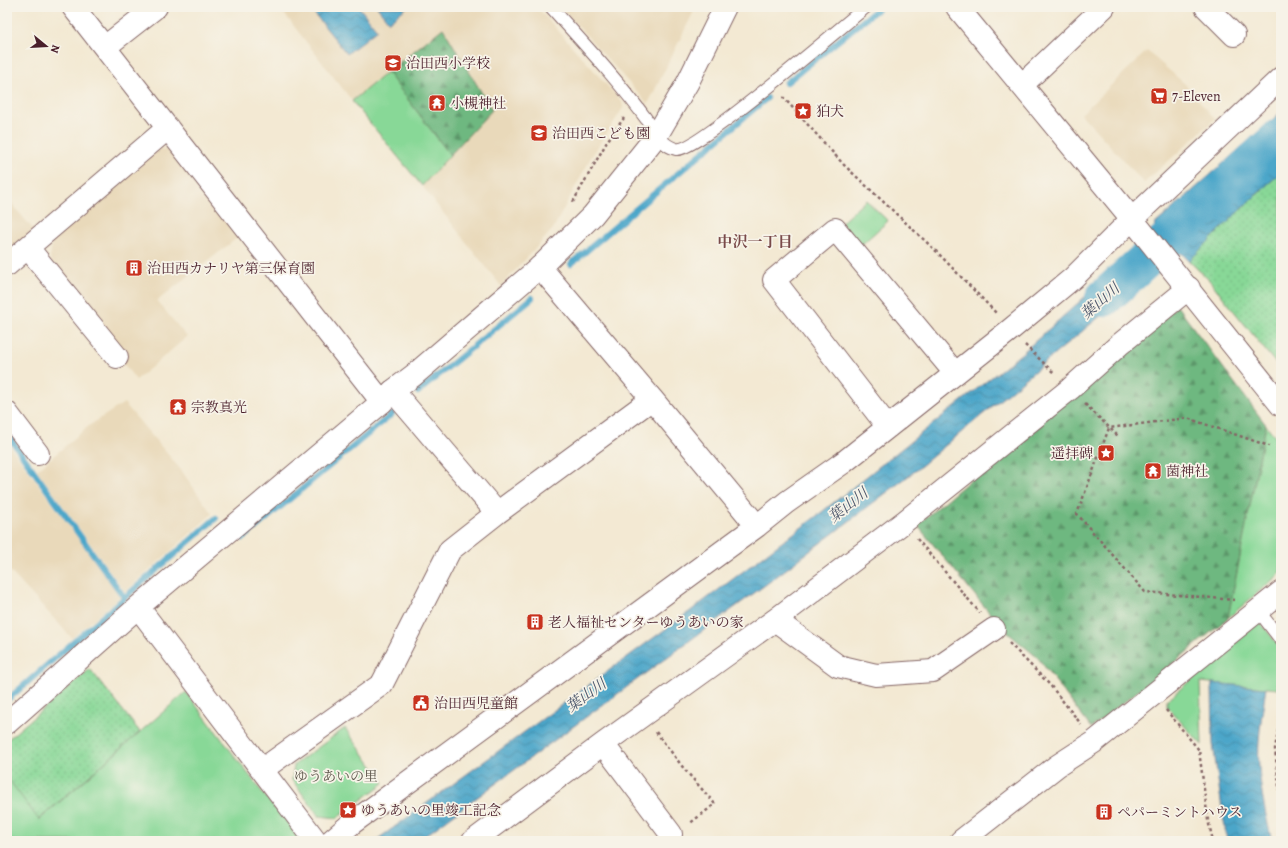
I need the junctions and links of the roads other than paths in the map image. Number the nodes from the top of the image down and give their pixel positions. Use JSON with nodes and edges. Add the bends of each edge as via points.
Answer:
{"nodes":[{"id":1,"x":73,"y":7,"type":"edge"},
{"id":2,"x":156,"y":7,"type":"edge"},
{"id":3,"x":552,"y":7,"type":"edge"},
{"id":4,"x":725,"y":7,"type":"edge"},
{"id":5,"x":866,"y":7,"type":"edge"},
{"id":6,"x":957,"y":7,"type":"edge"},
{"id":7,"x":1104,"y":7,"type":"edge"},
{"id":8,"x":1206,"y":7,"type":"edge"},
{"id":9,"x":1234,"y":35,"type":"dead end"},
{"id":10,"x":105,"y":47,"type":"junction"},
{"id":11,"x":1281,"y":78,"type":"edge"},
{"id":12,"x":1022,"y":85,"type":"junction"},
{"id":13,"x":168,"y":128,"type":"junction"},
{"id":14,"x":657,"y":135,"type":"junction"},
{"id":15,"x":1136,"y":223,"type":"junction"},
{"id":16,"x":28,"y":248,"type":"junction"},
{"id":17,"x":7,"y":266,"type":"edge"},
{"id":18,"x":540,"y":267,"type":"junction"},
{"id":19,"x":1185,"y":285,"type":"junction"},
{"id":20,"x":117,"y":357,"type":"dead end"},
{"id":21,"x":954,"y":373,"type":"junction"},
{"id":22,"x":388,"y":396,"type":"junction"},
{"id":23,"x":652,"y":399,"type":"junction"},
{"id":24,"x":1281,"y":406,"type":"edge"},
{"id":25,"x":7,"y":413,"type":"edge"},
{"id":26,"x":888,"y":427,"type":"junction"},
{"id":27,"x":38,"y":454,"type":"dead end"},
{"id":28,"x":497,"y":513,"type":"junction"},
{"id":29,"x":757,"y":526,"type":"junction"},
{"id":30,"x":1281,"y":592,"type":"edge"},
{"id":31,"x":138,"y":607,"type":"junction"},
{"id":32,"x":1258,"y":610,"type":"junction"},
{"id":33,"x":775,"y":620,"type":"junction"},
{"id":34,"x":994,"y":630,"type":"dead end"},
{"id":35,"x":1281,"y":640,"type":"edge"},
{"id":36,"x":7,"y":723,"type":"edge"},
{"id":37,"x":603,"y":744,"type":"junction"},
{"id":38,"x":263,"y":769,"type":"junction"},
{"id":39,"x":671,"y":834,"type":"road end"},
{"id":40,"x":316,"y":841,"type":"edge"},
{"id":41,"x":331,"y":841,"type":"edge"},
{"id":42,"x":473,"y":841,"type":"edge"},
{"id":43,"x":961,"y":841,"type":"edge"}],
"edges":[{"from":1,"to":10,"type":"street"},
{"from":2,"to":10,"type":"street"},
{"from":3,"to":14,"type":"lane","via":[[635,103]]},
{"from":4,"to":14,"type":"street","via":[[688,82]]},
{"from":5,"to":14,"type":"lane","via":[[715,129],[685,148],[678,150],[669,147]]},
{"from":6,"to":12,"type":"street"},
{"from":7,"to":12,"type":"street"},
{"from":8,"to":9,"type":"street"},
{"from":10,"to":13,"type":"street"},
{"from":11,"to":15,"type":"street"},
{"from":12,"to":15,"type":"street"},
{"from":13,"to":16,"type":"street"},
{"from":13,"to":22,"type":"street"},
{"from":14,"to":18,"type":"street","via":[[593,215]]},
{"from":15,"to":19,"type":"street"},
{"from":15,"to":21,"type":"street","via":[[1073,278],[1017,337]]},
{"from":16,"to":17,"type":"street"},
{"from":16,"to":20,"type":"street"},
{"from":18,"to":22,"type":"street"},
{"from":18,"to":23,"type":"street"},
{"from":19,"to":24,"type":"street"},
{"from":19,"to":33,"type":"street","via":[[1119,345],[904,522]]},
{"from":21,"to":26,"type":"street"},
{"from":21,"to":26,"type":"street","via":[[835,229],[774,280]]},
{"from":22,"to":28,"type":"street"},
{"from":22,"to":31,"type":"street"},
{"from":23,"to":28,"type":"street"},
{"from":23,"to":29,"type":"street"},
{"from":25,"to":27,"type":"street"},
{"from":26,"to":29,"type":"street"},
{"from":28,"to":38,"type":"street","via":[[450,550],[382,684]]},
{"from":29,"to":41,"type":"street"},
{"from":30,"to":32,"type":"street"},
{"from":31,"to":36,"type":"street"},
{"from":31,"to":38,"type":"street"},
{"from":32,"to":35,"type":"lane"},
{"from":32,"to":43,"type":"street","via":[[1094,742],[1057,766]]},
{"from":33,"to":34,"type":"street","via":[[838,666],[876,675],[933,671]]},
{"from":33,"to":37,"type":"street"},
{"from":37,"to":39,"type":"street"},
{"from":37,"to":42,"type":"street"},
{"from":38,"to":40,"type":"street"}]}
